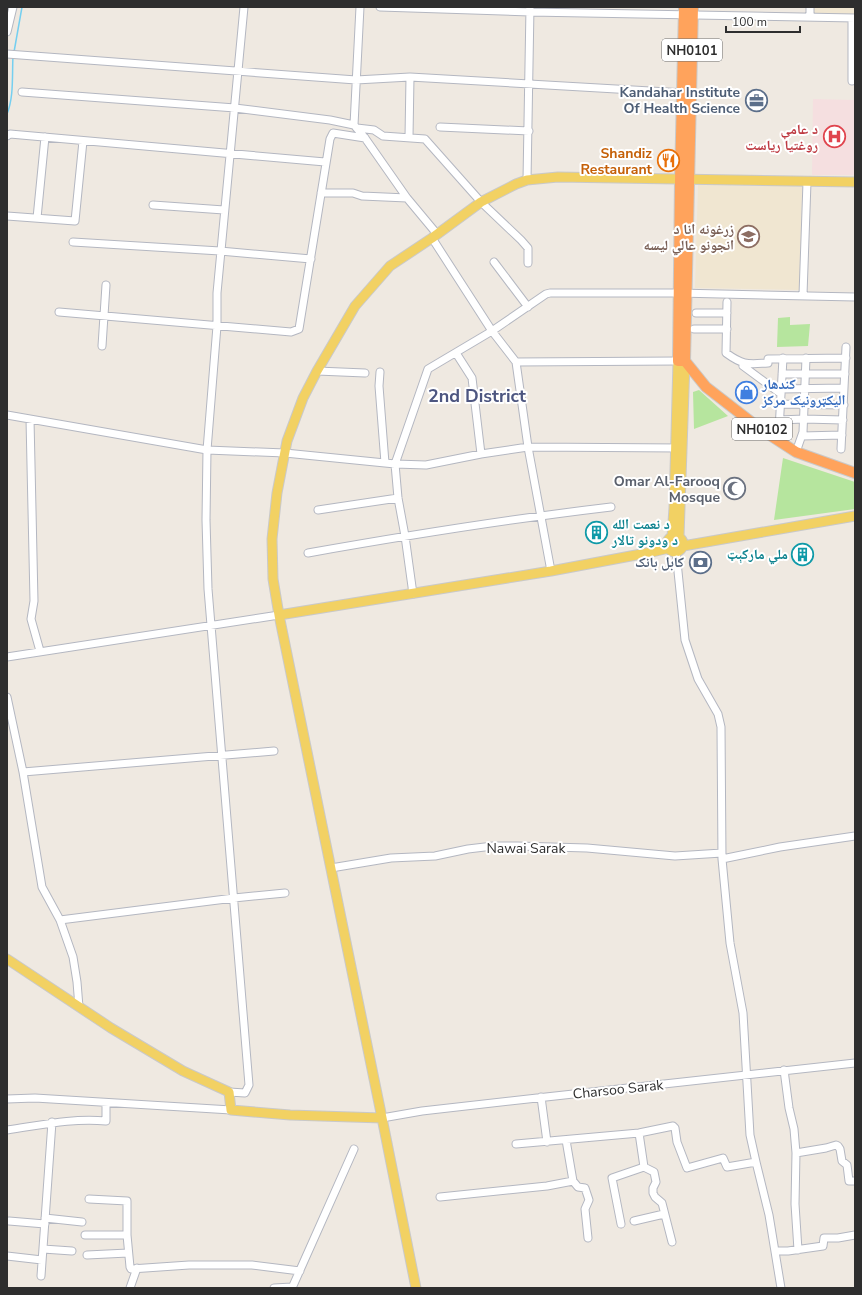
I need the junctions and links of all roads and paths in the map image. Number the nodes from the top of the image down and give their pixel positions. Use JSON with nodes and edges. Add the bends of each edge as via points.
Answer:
{"nodes":[{"id":1,"x":13,"y":7,"type":"edge"},
{"id":2,"x":244,"y":7,"type":"edge"},
{"id":3,"x":360,"y":7,"type":"edge"},
{"id":4,"x":380,"y":7,"type":"edge"},
{"id":5,"x":810,"y":7,"type":"edge"},
{"id":6,"x":530,"y":10,"type":"edge"},
{"id":7,"x":688,"y":11,"type":"edge"},
{"id":8,"x":810,"y":17,"type":"junction"},
{"id":9,"x":853,"y":18,"type":"edge"},
{"id":10,"x":7,"y":32,"type":"edge"},
{"id":11,"x":7,"y":54,"type":"edge"},
{"id":12,"x":238,"y":71,"type":"junction"},
{"id":13,"x":410,"y":77,"type":"junction"},
{"id":14,"x":356,"y":80,"type":"junction"},
{"id":15,"x":852,"y":82,"type":"dead end"},
{"id":16,"x":530,"y":84,"type":"junction"},
{"id":17,"x":22,"y":92,"type":"dead end"},
{"id":18,"x":687,"y":93,"type":"junction"},
{"id":19,"x":234,"y":108,"type":"junction"},
{"id":20,"x":356,"y":126,"type":"junction"},
{"id":21,"x":440,"y":127,"type":"dead end"},
{"id":22,"x":529,"y":131,"type":"junction"},
{"id":23,"x":7,"y":136,"type":"edge"},
{"id":24,"x":45,"y":137,"type":"junction"},
{"id":25,"x":409,"y":137,"type":"junction"},
{"id":26,"x":365,"y":138,"type":"junction"},
{"id":27,"x":83,"y":141,"type":"junction"},
{"id":28,"x":230,"y":155,"type":"junction"},
{"id":29,"x":325,"y":162,"type":"junction"},
{"id":30,"x":528,"y":180,"type":"junction"},
{"id":31,"x":684,"y":180,"type":"junction"},
{"id":32,"x":807,"y":182,"type":"junction"},
{"id":33,"x":855,"y":182,"type":"edge"},
{"id":34,"x":321,"y":193,"type":"junction"},
{"id":35,"x":407,"y":198,"type":"junction"},
{"id":36,"x":481,"y":202,"type":"junction"},
{"id":37,"x":153,"y":205,"type":"dead end"},
{"id":38,"x":224,"y":210,"type":"junction"},
{"id":39,"x":7,"y":216,"type":"edge"},
{"id":40,"x":37,"y":218,"type":"junction"},
{"id":41,"x":434,"y":236,"type":"junction"},
{"id":42,"x":73,"y":242,"type":"dead end"},
{"id":43,"x":220,"y":251,"type":"junction"},
{"id":44,"x":311,"y":259,"type":"junction"},
{"id":45,"x":494,"y":262,"type":"dead end"},
{"id":46,"x":528,"y":263,"type":"dead end"},
{"id":47,"x":106,"y":285,"type":"dead end"},
{"id":48,"x":683,"y":293,"type":"junction"},
{"id":49,"x":803,"y":295,"type":"junction"},
{"id":50,"x":855,"y":297,"type":"edge"},
{"id":51,"x":727,"y":302,"type":"dead end"},
{"id":52,"x":528,"y":307,"type":"junction"},
{"id":53,"x":59,"y":312,"type":"dead end"},
{"id":54,"x":696,"y":313,"type":"dead end"},
{"id":55,"x":727,"y":313,"type":"junction"},
{"id":56,"x":104,"y":316,"type":"junction"},
{"id":57,"x":217,"y":326,"type":"junction"},
{"id":58,"x":694,"y":329,"type":"dead end"},
{"id":59,"x":726,"y":329,"type":"junction"},
{"id":60,"x":492,"y":331,"type":"junction"},
{"id":61,"x":102,"y":346,"type":"dead end"},
{"id":62,"x":846,"y":348,"type":"dead end"},
{"id":63,"x":456,"y":353,"type":"junction"},
{"id":64,"x":783,"y":358,"type":"junction"},
{"id":65,"x":806,"y":358,"type":"junction"},
{"id":66,"x":846,"y":358,"type":"junction"},
{"id":67,"x":682,"y":361,"type":"junction"},
{"id":68,"x":516,"y":362,"type":"junction"},
{"id":69,"x":743,"y":366,"type":"dead end"},
{"id":70,"x":317,"y":371,"type":"junction"},
{"id":71,"x":380,"y":372,"type":"dead end"},
{"id":72,"x":365,"y":373,"type":"dead end"},
{"id":73,"x":782,"y":374,"type":"junction"},
{"id":74,"x":805,"y":374,"type":"junction"},
{"id":75,"x":845,"y":374,"type":"junction"},
{"id":76,"x":805,"y":388,"type":"junction"},
{"id":77,"x":844,"y":388,"type":"junction"},
{"id":78,"x":781,"y":392,"type":"junction"},
{"id":79,"x":780,"y":404,"type":"junction"},
{"id":80,"x":804,"y":404,"type":"junction"},
{"id":81,"x":844,"y":405,"type":"junction"},
{"id":82,"x":7,"y":415,"type":"edge"},
{"id":83,"x":30,"y":419,"type":"junction"},
{"id":84,"x":804,"y":419,"type":"junction"},
{"id":85,"x":780,"y":420,"type":"junction"},
{"id":86,"x":843,"y":420,"type":"junction"},
{"id":87,"x":779,"y":430,"type":"dead end"},
{"id":88,"x":842,"y":435,"type":"junction"},
{"id":89,"x":802,"y":436,"type":"junction"},
{"id":90,"x":528,"y":447,"type":"junction"},
{"id":91,"x":679,"y":448,"type":"junction"},
{"id":92,"x":841,"y":449,"type":"dead end"},
{"id":93,"x":207,"y":450,"type":"junction"},
{"id":94,"x":796,"y":452,"type":"junction"},
{"id":95,"x":285,"y":453,"type":"junction"},
{"id":96,"x":481,"y":454,"type":"junction"},
{"id":97,"x":385,"y":463,"type":"junction"},
{"id":98,"x":395,"y":464,"type":"junction"},
{"id":99,"x":855,"y":473,"type":"edge"},
{"id":100,"x":398,"y":498,"type":"junction"},
{"id":101,"x":611,"y":507,"type":"dead end"},
{"id":102,"x":318,"y":510,"type":"dead end"},
{"id":103,"x":540,"y":515,"type":"junction"},
{"id":104,"x":855,"y":516,"type":"edge"},
{"id":105,"x":405,"y":536,"type":"junction"},
{"id":106,"x":675,"y":537,"type":"junction"},
{"id":107,"x":683,"y":546,"type":"junction"},
{"id":108,"x":672,"y":550,"type":"junction"},
{"id":109,"x":308,"y":553,"type":"dead end"},
{"id":110,"x":550,"y":570,"type":"junction"},
{"id":111,"x":413,"y":594,"type":"junction"},
{"id":112,"x":279,"y":615,"type":"junction"},
{"id":113,"x":210,"y":626,"type":"junction"},
{"id":114,"x":40,"y":651,"type":"junction"},
{"id":115,"x":7,"y":657,"type":"edge"},
{"id":116,"x":7,"y":697,"type":"edge"},
{"id":117,"x":274,"y":751,"type":"dead end"},
{"id":118,"x":222,"y":756,"type":"junction"},
{"id":119,"x":23,"y":772,"type":"junction"},
{"id":120,"x":855,"y":836,"type":"edge"},
{"id":121,"x":722,"y":856,"type":"junction"},
{"id":122,"x":331,"y":868,"type":"junction"},
{"id":123,"x":285,"y":893,"type":"dead end"},
{"id":124,"x":234,"y":898,"type":"junction"},
{"id":125,"x":60,"y":920,"type":"junction"},
{"id":126,"x":7,"y":959,"type":"edge"},
{"id":127,"x":79,"y":1007,"type":"junction"},
{"id":128,"x":855,"y":1063,"type":"edge"},
{"id":129,"x":784,"y":1070,"type":"junction"},
{"id":130,"x":746,"y":1075,"type":"junction"},
{"id":131,"x":229,"y":1092,"type":"junction"},
{"id":132,"x":541,"y":1097,"type":"junction"},
{"id":133,"x":7,"y":1099,"type":"edge"},
{"id":134,"x":106,"y":1103,"type":"junction"},
{"id":135,"x":231,"y":1110,"type":"junction"},
{"id":136,"x":382,"y":1118,"type":"junction"},
{"id":137,"x":52,"y":1122,"type":"junction"},
{"id":138,"x":7,"y":1130,"type":"edge"},
{"id":139,"x":639,"y":1133,"type":"junction"},
{"id":140,"x":566,"y":1140,"type":"junction"},
{"id":141,"x":547,"y":1142,"type":"junction"},
{"id":142,"x":516,"y":1144,"type":"dead end"},
{"id":143,"x":354,"y":1148,"type":"dead end"},
{"id":144,"x":796,"y":1153,"type":"junction"},
{"id":145,"x":756,"y":1162,"type":"junction"},
{"id":146,"x":644,"y":1167,"type":"junction"},
{"id":147,"x":574,"y":1181,"type":"junction"},
{"id":148,"x":855,"y":1181,"type":"edge"},
{"id":149,"x":440,"y":1197,"type":"dead end"},
{"id":150,"x":89,"y":1199,"type":"dead end"},
{"id":151,"x":664,"y":1214,"type":"junction"},
{"id":152,"x":10,"y":1221,"type":"dead end"},
{"id":153,"x":45,"y":1221,"type":"junction"},
{"id":154,"x":634,"y":1221,"type":"dead end"},
{"id":155,"x":82,"y":1222,"type":"dead end"},
{"id":156,"x":621,"y":1224,"type":"dead end"},
{"id":157,"x":85,"y":1235,"type":"dead end"},
{"id":158,"x":127,"y":1235,"type":"junction"},
{"id":159,"x":855,"y":1235,"type":"edge"},
{"id":160,"x":588,"y":1238,"type":"dead end"},
{"id":161,"x":672,"y":1242,"type":"dead end"},
{"id":162,"x":43,"y":1249,"type":"junction"},
{"id":163,"x":798,"y":1250,"type":"junction"},
{"id":164,"x":72,"y":1251,"type":"dead end"},
{"id":165,"x":776,"y":1251,"type":"junction"},
{"id":166,"x":128,"y":1254,"type":"junction"},
{"id":167,"x":87,"y":1255,"type":"dead end"},
{"id":168,"x":7,"y":1256,"type":"edge"},
{"id":169,"x":42,"y":1260,"type":"junction"},
{"id":170,"x":137,"y":1268,"type":"junction"},
{"id":171,"x":300,"y":1271,"type":"junction"},
{"id":172,"x":41,"y":1276,"type":"dead end"},
{"id":173,"x":292,"y":1287,"type":"edge"},
{"id":174,"x":130,"y":1288,"type":"edge"},
{"id":175,"x":274,"y":1288,"type":"edge"},
{"id":176,"x":416,"y":1288,"type":"edge"},
{"id":177,"x":781,"y":1288,"type":"edge"}],
"edges":[{"from":1,"to":10,"type":"street"},
{"from":2,"to":12,"type":"street"},
{"from":3,"to":14,"type":"street"},
{"from":4,"to":6,"type":"street"},
{"from":5,"to":8,"type":"street"},
{"from":6,"to":7,"type":"street"},
{"from":6,"to":16,"type":"street"},
{"from":7,"to":8,"type":"street"},
{"from":7,"to":18,"type":"highway","number":"NH0101"},
{"from":8,"to":9,"type":"street"},
{"from":9,"to":15,"type":"street"},
{"from":11,"to":12,"type":"street"},
{"from":12,"to":14,"type":"street"},
{"from":12,"to":19,"type":"street"},
{"from":13,"to":14,"type":"street"},
{"from":13,"to":16,"type":"street"},
{"from":13,"to":25,"type":"street"},
{"from":14,"to":20,"type":"street"},
{"from":16,"to":18,"type":"street"},
{"from":16,"to":22,"type":"street"},
{"from":17,"to":19,"type":"street"},
{"from":18,"to":31,"type":"highway","number":"NH0101"},
{"from":19,"to":20,"type":"street","via":[[330,120]]},
{"from":19,"to":28,"type":"street"},
{"from":20,"to":25,"type":"street","via":[[374,130],[383,136]]},
{"from":20,"to":26,"type":"street"},
{"from":21,"to":22,"type":"street"},
{"from":22,"to":30,"type":"street"},
{"from":23,"to":24,"type":"street","via":[[10,134]]},
{"from":24,"to":27,"type":"street"},
{"from":24,"to":40,"type":"street"},
{"from":25,"to":36,"type":"street","via":[[428,141]]},
{"from":26,"to":29,"type":"street","via":[[333,133]]},
{"from":26,"to":35,"type":"street"},
{"from":27,"to":28,"type":"street"},
{"from":27,"to":40,"type":"street","via":[[75,221]]},
{"from":28,"to":29,"type":"street"},
{"from":28,"to":38,"type":"street"},
{"from":29,"to":34,"type":"street"},
{"from":30,"to":31,"type":"main road"},
{"from":30,"to":36,"type":"main road"},
{"from":31,"to":32,"type":"main road"},
{"from":31,"to":48,"type":"highway"},
{"from":32,"to":33,"type":"main road"},
{"from":32,"to":49,"type":"street"},
{"from":34,"to":35,"type":"street"},
{"from":34,"to":44,"type":"street"},
{"from":35,"to":41,"type":"street"},
{"from":36,"to":41,"type":"main road"},
{"from":36,"to":46,"type":"street","via":[[528,248]]},
{"from":37,"to":38,"type":"street"},
{"from":38,"to":43,"type":"street"},
{"from":39,"to":40,"type":"street"},
{"from":41,"to":60,"type":"street"},
{"from":41,"to":70,"type":"main road","via":[[390,266],[360,300]]},
{"from":42,"to":43,"type":"street"},
{"from":43,"to":44,"type":"street"},
{"from":43,"to":57,"type":"street"},
{"from":44,"to":57,"type":"street","via":[[299,329],[291,332]]},
{"from":45,"to":52,"type":"street"},
{"from":47,"to":56,"type":"street"},
{"from":48,"to":49,"type":"street"},
{"from":48,"to":52,"type":"street","via":[[550,293]]},
{"from":48,"to":67,"type":"highway"},
{"from":49,"to":50,"type":"street"},
{"from":51,"to":55,"type":"street"},
{"from":52,"to":60,"type":"street"},
{"from":53,"to":56,"type":"street"},
{"from":54,"to":55,"type":"street"},
{"from":55,"to":59,"type":"street"},
{"from":56,"to":57,"type":"street"},
{"from":56,"to":61,"type":"street"},
{"from":57,"to":93,"type":"street"},
{"from":58,"to":59,"type":"street"},
{"from":59,"to":64,"type":"street","via":[[726,353],[740,362],[768,363],[768,359]]},
{"from":60,"to":63,"type":"street"},
{"from":60,"to":68,"type":"street"},
{"from":62,"to":66,"type":"street"},
{"from":63,"to":96,"type":"street","via":[[472,378]]},
{"from":63,"to":98,"type":"street","via":[[428,370]]},
{"from":64,"to":65,"type":"street"},
{"from":64,"to":73,"type":"street"},
{"from":65,"to":66,"type":"street"},
{"from":65,"to":74,"type":"street"},
{"from":66,"to":75,"type":"street"},
{"from":67,"to":68,"type":"street"},
{"from":67,"to":91,"type":"main road"},
{"from":67,"to":94,"type":"highway","number":"NH0102","via":[[706,387],[759,428]]},
{"from":68,"to":90,"type":"street"},
{"from":69,"to":78,"type":"street"},
{"from":70,"to":72,"type":"street"},
{"from":70,"to":95,"type":"main road","via":[[303,398]]},
{"from":71,"to":97,"type":"street"},
{"from":73,"to":74,"type":"street"},
{"from":73,"to":78,"type":"street"},
{"from":74,"to":75,"type":"street"},
{"from":74,"to":76,"type":"street"},
{"from":75,"to":77,"type":"street"},
{"from":76,"to":77,"type":"street"},
{"from":76,"to":78,"type":"street"},
{"from":76,"to":80,"type":"street"},
{"from":77,"to":81,"type":"street"},
{"from":78,"to":79,"type":"street"},
{"from":79,"to":80,"type":"street"},
{"from":79,"to":85,"type":"street"},
{"from":80,"to":81,"type":"street"},
{"from":80,"to":84,"type":"street"},
{"from":81,"to":86,"type":"street"},
{"from":82,"to":83,"type":"street"},
{"from":83,"to":93,"type":"street"},
{"from":83,"to":114,"type":"street","via":[[34,601],[31,619]]},
{"from":84,"to":85,"type":"street"},
{"from":84,"to":86,"type":"street"},
{"from":84,"to":89,"type":"street"},
{"from":85,"to":87,"type":"street"},
{"from":86,"to":88,"type":"street"},
{"from":88,"to":89,"type":"street"},
{"from":88,"to":92,"type":"street"},
{"from":89,"to":94,"type":"street"},
{"from":90,"to":91,"type":"street"},
{"from":90,"to":96,"type":"street"},
{"from":90,"to":103,"type":"street"},
{"from":91,"to":106,"type":"main road"},
{"from":93,"to":95,"type":"street"},
{"from":93,"to":113,"type":"street","via":[[206,520]]},
{"from":94,"to":99,"type":"highway","number":"NH0102"},
{"from":95,"to":97,"type":"street"},
{"from":95,"to":112,"type":"main road","via":[[272,539],[273,579]]},
{"from":96,"to":98,"type":"street","via":[[426,465]]},
{"from":97,"to":98,"type":"street"},
{"from":98,"to":100,"type":"street"},
{"from":100,"to":102,"type":"street"},
{"from":100,"to":105,"type":"street"},
{"from":101,"to":103,"type":"street"},
{"from":103,"to":105,"type":"street"},
{"from":103,"to":110,"type":"street"},
{"from":104,"to":107,"type":"main road"},
{"from":105,"to":109,"type":"street"},
{"from":105,"to":111,"type":"street"},
{"from":106,"to":107,"type":"main road","via":[[683,540]]},
{"from":106,"to":108,"type":"main road","via":[[668,540]]},
{"from":107,"to":108,"type":"main road","via":[[680,550]]},
{"from":108,"to":110,"type":"main road"},
{"from":108,"to":121,"type":"street","via":[[685,640],[698,679],[718,714],[721,727]]},
{"from":110,"to":111,"type":"main road"},
{"from":111,"to":112,"type":"main road"},
{"from":112,"to":113,"type":"street"},
{"from":112,"to":122,"type":"main road"},
{"from":113,"to":114,"type":"street"},
{"from":113,"to":118,"type":"street"},
{"from":114,"to":115,"type":"street"},
{"from":116,"to":119,"type":"street"},
{"from":117,"to":118,"type":"street"},
{"from":118,"to":119,"type":"street"},
{"from":118,"to":124,"type":"street"},
{"from":119,"to":125,"type":"street","via":[[42,887]]},
{"from":120,"to":121,"type":"street","name":"Nawai Sarak"},
{"from":121,"to":122,"type":"street","name":"Nawai Sarak","via":[[675,856],[587,848],[492,846],[435,856],[391,858]]},
{"from":121,"to":130,"type":"street","via":[[730,943],[743,1013]]},
{"from":122,"to":136,"type":"main road"},
{"from":123,"to":124,"type":"street"},
{"from":124,"to":125,"type":"street"},
{"from":124,"to":131,"type":"street","via":[[249,1085],[244,1092]]},
{"from":125,"to":127,"type":"street","via":[[73,957]]},
{"from":126,"to":127,"type":"main road"},
{"from":127,"to":131,"type":"main road","via":[[183,1071]]},
{"from":128,"to":129,"type":"street","name":"Charsoo Sarak"},
{"from":129,"to":130,"type":"street","name":"Charsoo Sarak"},
{"from":129,"to":144,"type":"street"},
{"from":130,"to":132,"type":"street","name":"Charsoo Sarak"},
{"from":130,"to":145,"type":"street","via":[[750,1135]]},
{"from":131,"to":135,"type":"main road"},
{"from":132,"to":136,"type":"street","name":"Charsoo Sarak"},
{"from":132,"to":141,"type":"street"},
{"from":133,"to":134,"type":"street","via":[[35,1098]]},
{"from":134,"to":135,"type":"street"},
{"from":134,"to":137,"type":"street","via":[[106,1121]]},
{"from":135,"to":136,"type":"main road"},
{"from":136,"to":176,"type":"main road"},
{"from":137,"to":138,"type":"street"},
{"from":137,"to":153,"type":"street"},
{"from":139,"to":140,"type":"street"},
{"from":139,"to":145,"type":"street","via":[[675,1127],[677,1142],[687,1168],[723,1158],[727,1167]]},
{"from":139,"to":146,"type":"street"},
{"from":140,"to":141,"type":"street"},
{"from":140,"to":147,"type":"street"},
{"from":141,"to":142,"type":"street"},
{"from":143,"to":171,"type":"street"},
{"from":144,"to":148,"type":"street","via":[[836,1145],[846,1165],[849,1181]]},
{"from":144,"to":163,"type":"street","via":[[795,1204]]},
{"from":145,"to":165,"type":"street"},
{"from":146,"to":151,"type":"street","via":[[654,1172],[656,1182],[653,1193],[662,1203]]},
{"from":146,"to":156,"type":"street","via":[[612,1178]]},
{"from":147,"to":149,"type":"street"},
{"from":147,"to":160,"type":"street","via":[[578,1186],[585,1188],[589,1200],[585,1209]]},
{"from":150,"to":158,"type":"street","via":[[127,1201]]},
{"from":151,"to":154,"type":"street"},
{"from":151,"to":161,"type":"street"},
{"from":152,"to":153,"type":"street"},
{"from":153,"to":155,"type":"street"},
{"from":153,"to":162,"type":"street"},
{"from":157,"to":158,"type":"street"},
{"from":158,"to":166,"type":"street"},
{"from":159,"to":163,"type":"street","via":[[824,1238],[823,1246]]},
{"from":162,"to":164,"type":"street"},
{"from":162,"to":169,"type":"street"},
{"from":163,"to":165,"type":"street"},
{"from":165,"to":177,"type":"street"},
{"from":166,"to":167,"type":"street"},
{"from":166,"to":170,"type":"street","via":[[130,1268]]},
{"from":168,"to":169,"type":"street"},
{"from":169,"to":172,"type":"street"},
{"from":170,"to":171,"type":"street","via":[[252,1265]]},
{"from":170,"to":174,"type":"street"},
{"from":171,"to":173,"type":"street"},
{"from":173,"to":175,"type":"street"}]}
